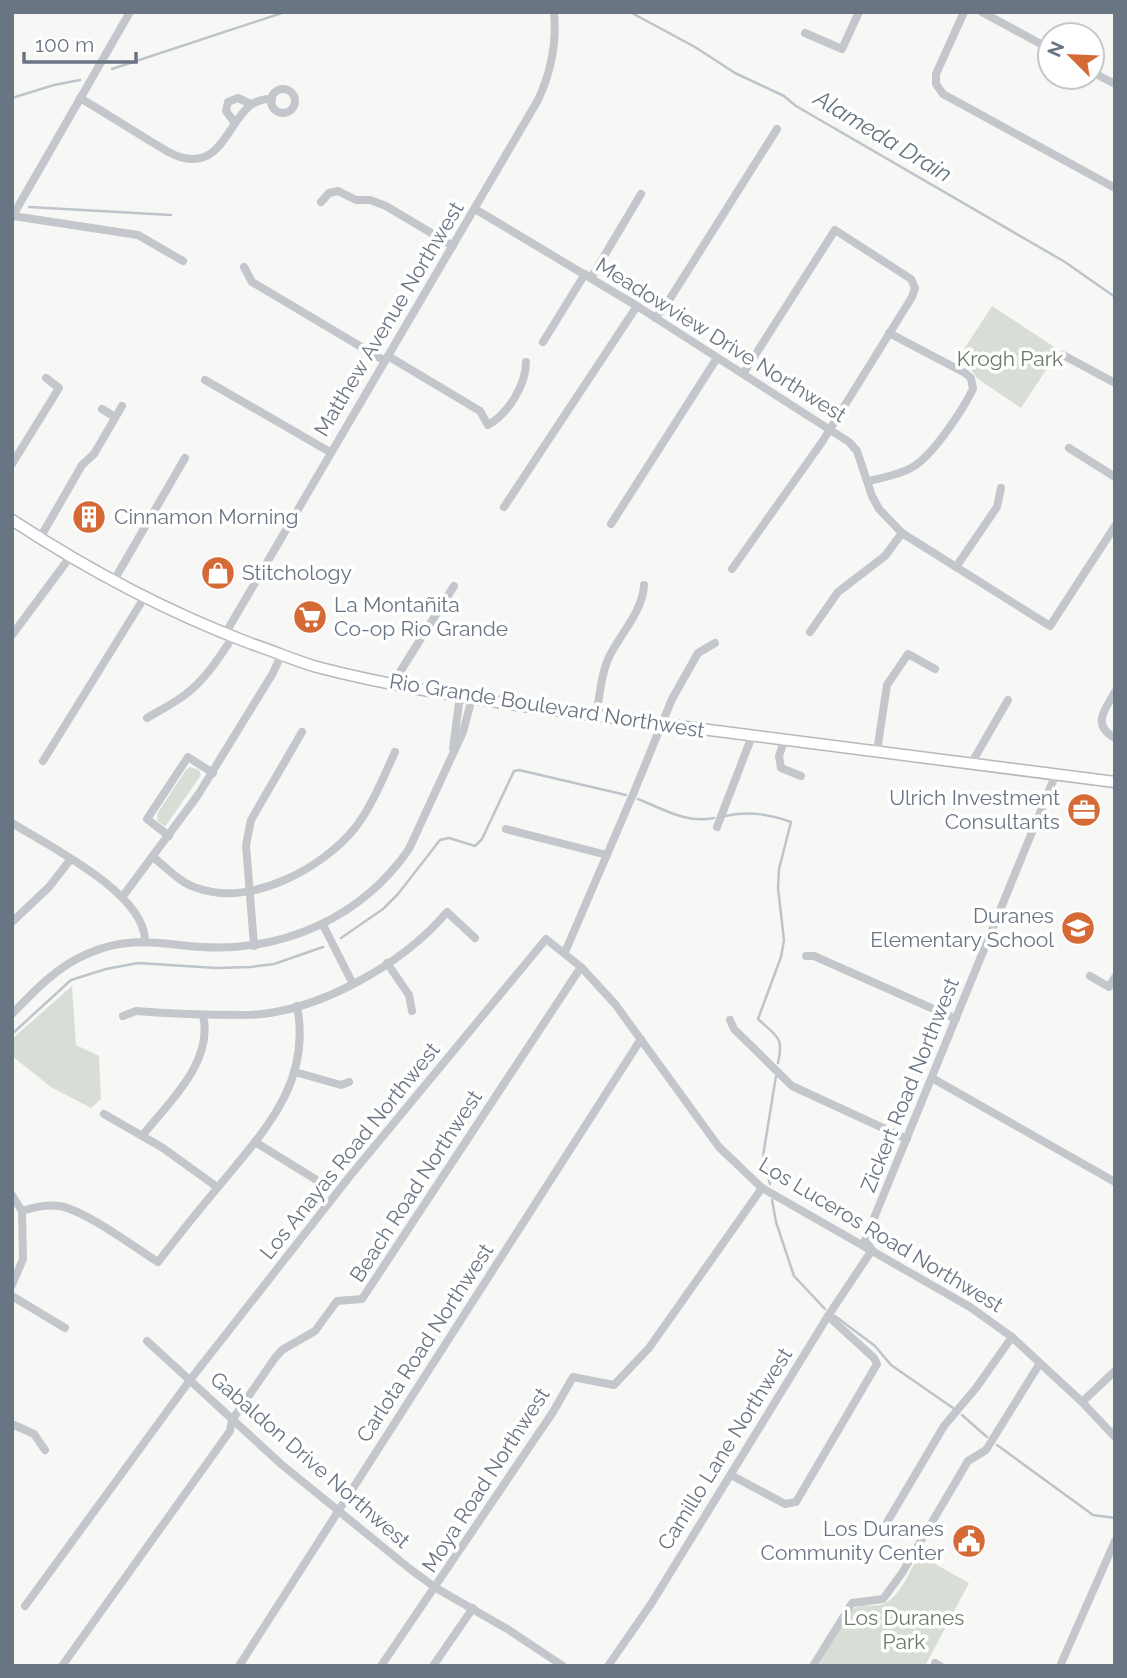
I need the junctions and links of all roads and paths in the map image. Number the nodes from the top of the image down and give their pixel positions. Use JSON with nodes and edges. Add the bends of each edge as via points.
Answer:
{"nodes":[{"id":1,"x":131,"y":12,"type":"edge"},
{"id":2,"x":554,"y":12,"type":"edge"},
{"id":3,"x":859,"y":12,"type":"edge"},
{"id":4,"x":964,"y":12,"type":"edge"},
{"id":5,"x":982,"y":12,"type":"edge"},
{"id":6,"x":805,"y":33,"type":"dead end"},
{"id":7,"x":1036,"y":41,"type":"edge"},
{"id":8,"x":80,"y":98,"type":"junction"},
{"id":9,"x":272,"y":99,"type":"dead end"},
{"id":10,"x":251,"y":104,"type":"junction"},
{"id":11,"x":235,"y":123,"type":"junction"},
{"id":12,"x":777,"y":129,"type":"dead end"},
{"id":13,"x":1115,"y":188,"type":"edge"},
{"id":14,"x":641,"y":194,"type":"dead end"},
{"id":15,"x":321,"y":202,"type":"dead end"},
{"id":16,"x":475,"y":209,"type":"junction"},
{"id":17,"x":13,"y":217,"type":"edge"},
{"id":18,"x":453,"y":246,"type":"junction"},
{"id":19,"x":183,"y":261,"type":"dead end"},
{"id":20,"x":244,"y":267,"type":"dead end"},
{"id":21,"x":588,"y":276,"type":"junction"},
{"id":22,"x":637,"y":306,"type":"junction"},
{"id":23,"x":655,"y":318,"type":"junction"},
{"id":24,"x":889,"y":333,"type":"junction"},
{"id":25,"x":543,"y":342,"type":"dead end"},
{"id":26,"x":1063,"y":355,"type":"dead end"},
{"id":27,"x":718,"y":358,"type":"junction"},
{"id":28,"x":386,"y":359,"type":"junction"},
{"id":29,"x":526,"y":362,"type":"dead end"},
{"id":30,"x":743,"y":374,"type":"junction"},
{"id":31,"x":46,"y":378,"type":"dead end"},
{"id":32,"x":205,"y":380,"type":"dead end"},
{"id":33,"x":1115,"y":383,"type":"edge"},
{"id":34,"x":122,"y":406,"type":"dead end"},
{"id":35,"x":102,"y":409,"type":"dead end"},
{"id":36,"x":115,"y":417,"type":"junction"},
{"id":37,"x":830,"y":429,"type":"junction"},
{"id":38,"x":1069,"y":448,"type":"dead end"},
{"id":39,"x":330,"y":452,"type":"junction"},
{"id":40,"x":185,"y":458,"type":"dead end"},
{"id":41,"x":12,"y":464,"type":"edge"},
{"id":42,"x":1115,"y":477,"type":"edge"},
{"id":43,"x":868,"y":481,"type":"junction"},
{"id":44,"x":1001,"y":488,"type":"dead end"},
{"id":45,"x":504,"y":507,"type":"dead end"},
{"id":46,"x":12,"y":520,"type":"edge"},
{"id":47,"x":611,"y":524,"type":"dead end"},
{"id":48,"x":1115,"y":526,"type":"edge"},
{"id":49,"x":902,"y":533,"type":"junction"},
{"id":50,"x":40,"y":538,"type":"junction"},
{"id":51,"x":70,"y":557,"type":"junction"},
{"id":52,"x":956,"y":567,"type":"junction"},
{"id":53,"x":732,"y":569,"type":"dead end"},
{"id":54,"x":113,"y":582,"type":"junction"},
{"id":55,"x":644,"y":585,"type":"dead end"},
{"id":56,"x":454,"y":586,"type":"dead end"},
{"id":57,"x":144,"y":598,"type":"junction"},
{"id":58,"x":810,"y":632,"type":"dead end"},
{"id":59,"x":12,"y":635,"type":"edge"},
{"id":60,"x":229,"y":635,"type":"junction"},
{"id":61,"x":715,"y":643,"type":"dead end"},
{"id":62,"x":281,"y":655,"type":"junction"},
{"id":63,"x":935,"y":669,"type":"dead end"},
{"id":64,"x":393,"y":683,"type":"junction"},
{"id":65,"x":1115,"y":692,"type":"edge"},
{"id":66,"x":466,"y":697,"type":"junction"},
{"id":67,"x":1008,"y":700,"type":"dead end"},
{"id":68,"x":596,"y":715,"type":"junction"},
{"id":69,"x":147,"y":718,"type":"dead end"},
{"id":70,"x":661,"y":724,"type":"junction"},
{"id":71,"x":302,"y":732,"type":"dead end"},
{"id":72,"x":752,"y":736,"type":"junction"},
{"id":73,"x":1115,"y":738,"type":"edge"},
{"id":74,"x":784,"y":741,"type":"junction"},
{"id":75,"x":877,"y":751,"type":"junction"},
{"id":76,"x":395,"y":752,"type":"dead end"},
{"id":77,"x":43,"y":761,"type":"dead end"},
{"id":78,"x":971,"y":764,"type":"junction"},
{"id":79,"x":213,"y":773,"type":"junction"},
{"id":80,"x":801,"y":776,"type":"dead end"},
{"id":81,"x":1055,"y":776,"type":"junction"},
{"id":82,"x":1115,"y":782,"type":"edge"},
{"id":83,"x":12,"y":823,"type":"edge"},
{"id":84,"x":717,"y":827,"type":"dead end"},
{"id":85,"x":506,"y":829,"type":"dead end"},
{"id":86,"x":169,"y":836,"type":"junction"},
{"id":87,"x":607,"y":855,"type":"junction"},
{"id":88,"x":153,"y":857,"type":"junction"},
{"id":89,"x":70,"y":860,"type":"junction"},
{"id":90,"x":249,"y":891,"type":"junction"},
{"id":91,"x":123,"y":896,"type":"junction"},
{"id":92,"x":12,"y":922,"type":"edge"},
{"id":93,"x":323,"y":925,"type":"junction"},
{"id":94,"x":475,"y":938,"type":"dead end"},
{"id":95,"x":145,"y":940,"type":"junction"},
{"id":96,"x":254,"y":946,"type":"junction"},
{"id":97,"x":565,"y":952,"type":"junction"},
{"id":98,"x":806,"y":956,"type":"dead end"},
{"id":99,"x":387,"y":963,"type":"junction"},
{"id":100,"x":582,"y":967,"type":"junction"},
{"id":101,"x":1090,"y":976,"type":"dead end"},
{"id":102,"x":1115,"y":977,"type":"edge"},
{"id":103,"x":353,"y":984,"type":"junction"},
{"id":104,"x":297,"y":1006,"type":"junction"},
{"id":105,"x":412,"y":1011,"type":"dead end"},
{"id":106,"x":12,"y":1014,"type":"edge"},
{"id":107,"x":203,"y":1015,"type":"junction"},
{"id":108,"x":123,"y":1016,"type":"dead end"},
{"id":109,"x":956,"y":1019,"type":"junction"},
{"id":110,"x":730,"y":1020,"type":"dead end"},
{"id":111,"x":641,"y":1039,"type":"junction"},
{"id":112,"x":295,"y":1072,"type":"junction"},
{"id":113,"x":932,"y":1078,"type":"junction"},
{"id":114,"x":349,"y":1082,"type":"dead end"},
{"id":115,"x":104,"y":1114,"type":"dead end"},
{"id":116,"x":142,"y":1136,"type":"junction"},
{"id":117,"x":907,"y":1139,"type":"junction"},
{"id":118,"x":255,"y":1142,"type":"junction"},
{"id":119,"x":315,"y":1179,"type":"dead end"},
{"id":120,"x":1115,"y":1182,"type":"edge"},
{"id":121,"x":218,"y":1187,"type":"junction"},
{"id":122,"x":762,"y":1188,"type":"junction"},
{"id":123,"x":12,"y":1195,"type":"edge"},
{"id":124,"x":22,"y":1211,"type":"junction"},
{"id":125,"x":872,"y":1250,"type":"junction"},
{"id":126,"x":12,"y":1286,"type":"edge"},
{"id":127,"x":12,"y":1296,"type":"edge"},
{"id":128,"x":828,"y":1316,"type":"junction"},
{"id":129,"x":65,"y":1328,"type":"dead end"},
{"id":130,"x":1012,"y":1337,"type":"junction"},
{"id":131,"x":147,"y":1341,"type":"dead end"},
{"id":132,"x":1040,"y":1363,"type":"junction"},
{"id":133,"x":1115,"y":1371,"type":"edge"},
{"id":134,"x":190,"y":1380,"type":"junction"},
{"id":135,"x":1082,"y":1402,"type":"junction"},
{"id":136,"x":232,"y":1420,"type":"junction"},
{"id":137,"x":12,"y":1424,"type":"edge"},
{"id":138,"x":1115,"y":1437,"type":"edge"},
{"id":139,"x":44,"y":1450,"type":"dead end"},
{"id":140,"x":732,"y":1475,"type":"junction"},
{"id":141,"x":339,"y":1511,"type":"junction"},
{"id":142,"x":886,"y":1524,"type":"dead end"},
{"id":143,"x":1115,"y":1541,"type":"edge"},
{"id":144,"x":436,"y":1588,"type":"junction"},
{"id":145,"x":25,"y":1606,"type":"dead end"},
{"id":146,"x":473,"y":1608,"type":"junction"},
{"id":147,"x":62,"y":1666,"type":"edge"},
{"id":148,"x":239,"y":1666,"type":"edge"},
{"id":149,"x":382,"y":1666,"type":"edge"},
{"id":150,"x":433,"y":1666,"type":"edge"},
{"id":151,"x":563,"y":1666,"type":"edge"},
{"id":152,"x":608,"y":1666,"type":"edge"},
{"id":153,"x":813,"y":1666,"type":"edge"},
{"id":154,"x":1060,"y":1666,"type":"edge"}],
"edges":[{"from":1,"to":8,"type":"street"},
{"from":2,"to":16,"type":"street","name":"Matthew Avenue Northwest","via":[[554,50],[545,85]]},
{"from":3,"to":6,"type":"street","via":[[842,50]]},
{"from":4,"to":13,"type":"street","via":[[936,74],[943,94]]},
{"from":5,"to":7,"type":"street"},
{"from":8,"to":11,"type":"street","via":[[185,158],[200,158],[218,150]]},
{"from":8,"to":17,"type":"street"},
{"from":9,"to":10,"type":"street"},
{"from":10,"to":11,"type":"street"},
{"from":10,"to":11,"type":"street","via":[[238,98],[228,102],[226,111]]},
{"from":12,"to":23,"type":"street"},
{"from":14,"to":21,"type":"street"},
{"from":15,"to":18,"type":"street","via":[[338,191],[356,200],[370,200]]},
{"from":16,"to":18,"type":"street","name":"Matthew Avenue Northwest"},
{"from":16,"to":21,"type":"street","name":"Meadowview Drive Northwest"},
{"from":17,"to":19,"type":"street","via":[[138,236]]},
{"from":18,"to":28,"type":"street","name":"Matthew Avenue Northwest"},
{"from":20,"to":28,"type":"street","via":[[252,282]]},
{"from":21,"to":22,"type":"street","name":"Meadowview Drive Northwest"},
{"from":21,"to":25,"type":"street"},
{"from":22,"to":23,"type":"street","name":"Meadowview Drive Northwest"},
{"from":22,"to":45,"type":"street"},
{"from":23,"to":27,"type":"street","name":"Meadowview Drive Northwest"},
{"from":24,"to":30,"type":"street","via":[[912,297],[911,279],[835,230]]},
{"from":24,"to":37,"type":"street"},
{"from":24,"to":43,"type":"street","via":[[965,373],[973,389],[924,460],[905,472]]},
{"from":26,"to":33,"type":"street"},
{"from":27,"to":30,"type":"street","name":"Meadowview Drive Northwest"},
{"from":27,"to":47,"type":"street"},
{"from":28,"to":29,"type":"street","via":[[480,411],[488,425],[501,418],[526,377]]},
{"from":28,"to":39,"type":"street","name":"Matthew Avenue Northwest"},
{"from":30,"to":37,"type":"street","name":"Meadowview Drive Northwest"},
{"from":31,"to":41,"type":"street","via":[[58,388]]},
{"from":32,"to":39,"type":"street"},
{"from":34,"to":36,"type":"street"},
{"from":35,"to":36,"type":"street"},
{"from":36,"to":50,"type":"street"},
{"from":37,"to":43,"type":"street","name":"Meadowview Drive Northwest","via":[[857,451]]},
{"from":37,"to":53,"type":"street"},
{"from":38,"to":42,"type":"street"},
{"from":39,"to":60,"type":"street","name":"Matthew Avenue Northwest"},
{"from":40,"to":54,"type":"street"},
{"from":43,"to":49,"type":"street","name":"Meadowview Drive Northwest","via":[[879,509]]},
{"from":44,"to":52,"type":"street","via":[[997,507]]},
{"from":46,"to":50,"type":"main road","name":"Rio Grande Boulevard Northwest"},
{"from":48,"to":52,"type":"street","name":"Meadowview Drive Northwest","via":[[1050,626]]},
{"from":49,"to":52,"type":"street","name":"Meadowview Drive Northwest"},
{"from":49,"to":58,"type":"street","via":[[885,556],[838,592]]},
{"from":50,"to":51,"type":"main road","name":"Rio Grande Boulevard Northwest"},
{"from":51,"to":54,"type":"main road","name":"Rio Grande Boulevard Northwest"},
{"from":51,"to":59,"type":"street"},
{"from":54,"to":57,"type":"main road","name":"Rio Grande Boulevard Northwest"},
{"from":55,"to":68,"type":"street","via":[[644,598],[607,663]]},
{"from":56,"to":64,"type":"street"},
{"from":57,"to":60,"type":"main road","name":"Rio Grande Boulevard Northwest"},
{"from":57,"to":77,"type":"street"},
{"from":60,"to":62,"type":"main road","name":"Rio Grande Boulevard Northwest"},
{"from":60,"to":69,"type":"street","name":"Matthew Avenue Northwest","via":[[217,661],[185,695]]},
{"from":61,"to":70,"type":"street","via":[[691,662]]},
{"from":62,"to":64,"type":"main road","name":"Rio Grande Boulevard Northwest"},
{"from":62,"to":79,"type":"street"},
{"from":63,"to":75,"type":"street","via":[[908,654],[900,665],[887,685]]},
{"from":64,"to":66,"type":"main road","name":"Rio Grande Boulevard Northwest"},
{"from":65,"to":73,"type":"street","via":[[1102,715],[1102,726]]},
{"from":66,"to":68,"type":"main road","name":"Rio Grande Boulevard Northwest"},
{"from":66,"to":93,"type":"street","via":[[463,732],[402,859],[357,904]]},
{"from":67,"to":78,"type":"street"},
{"from":68,"to":70,"type":"main road","name":"Rio Grande Boulevard Northwest"},
{"from":70,"to":72,"type":"main road","name":"Rio Grande Boulevard Northwest"},
{"from":70,"to":87,"type":"street"},
{"from":71,"to":90,"type":"street","via":[[251,820],[246,845]]},
{"from":72,"to":74,"type":"main road","name":"Rio Grande Boulevard Northwest"},
{"from":72,"to":84,"type":"street"},
{"from":74,"to":75,"type":"main road","name":"Rio Grande Boulevard Northwest"},
{"from":74,"to":80,"type":"street","via":[[780,768]]},
{"from":75,"to":78,"type":"main road","name":"Rio Grande Boulevard Northwest"},
{"from":76,"to":90,"type":"street","via":[[355,827],[328,856],[278,883]]},
{"from":78,"to":81,"type":"main road","name":"Rio Grande Boulevard Northwest"},
{"from":79,"to":86,"type":"street"},
{"from":79,"to":86,"type":"street","via":[[188,757],[147,819]]},
{"from":81,"to":82,"type":"main road","name":"Rio Grande Boulevard Northwest"},
{"from":81,"to":109,"type":"street","name":"Zickert Road Northwest"},
{"from":83,"to":89,"type":"street"},
{"from":85,"to":87,"type":"street"},
{"from":86,"to":88,"type":"street"},
{"from":87,"to":97,"type":"street"},
{"from":88,"to":90,"type":"street","via":[[197,888]]},
{"from":88,"to":91,"type":"street"},
{"from":89,"to":91,"type":"street"},
{"from":89,"to":92,"type":"street"},
{"from":90,"to":96,"type":"street"},
{"from":91,"to":95,"type":"street","via":[[140,919]]},
{"from":93,"to":96,"type":"street"},
{"from":93,"to":103,"type":"street"},
{"from":94,"to":99,"type":"street","via":[[447,912]]},
{"from":95,"to":96,"type":"street","via":[[212,948]]},
{"from":95,"to":106,"type":"street","via":[[86,954],[46,980]]},
{"from":97,"to":100,"type":"street","name":"Los Luceros Road Northwest"},
{"from":97,"to":134,"type":"street","name":"Los Anayas Road Northwest","via":[[543,940]]},
{"from":98,"to":109,"type":"street"},
{"from":99,"to":103,"type":"street"},
{"from":99,"to":105,"type":"street","via":[[409,995]]},
{"from":100,"to":111,"type":"street","name":"Los Luceros Road Northwest"},
{"from":100,"to":136,"type":"street","name":"Beach Road Northwest","via":[[362,1299],[337,1301],[315,1331],[282,1350]]},
{"from":101,"to":102,"type":"street","via":[[1109,987]]},
{"from":103,"to":104,"type":"street"},
{"from":104,"to":107,"type":"street","via":[[243,1015]]},
{"from":104,"to":112,"type":"street","via":[[300,1037]]},
{"from":107,"to":108,"type":"street","via":[[136,1011]]},
{"from":107,"to":116,"type":"street","via":[[201,1053],[191,1074]]},
{"from":109,"to":113,"type":"street","name":"Zickert Road Northwest"},
{"from":110,"to":117,"type":"street","via":[[792,1086]]},
{"from":111,"to":122,"type":"street","name":"Los Luceros Road Northwest","via":[[719,1147]]},
{"from":111,"to":141,"type":"street","name":"Carlota Road Northwest"},
{"from":112,"to":114,"type":"street","via":[[341,1085]]},
{"from":112,"to":118,"type":"street","via":[[284,1102]]},
{"from":113,"to":117,"type":"street","name":"Zickert Road Northwest"},
{"from":113,"to":120,"type":"street"},
{"from":115,"to":116,"type":"street"},
{"from":116,"to":121,"type":"street"},
{"from":117,"to":125,"type":"street","name":"Zickert Road Northwest","via":[[865,1240]]},
{"from":118,"to":119,"type":"street"},
{"from":118,"to":121,"type":"street"},
{"from":121,"to":124,"type":"street","via":[[158,1262],[76,1211],[59,1206]]},
{"from":122,"to":125,"type":"street","name":"Los Luceros Road Northwest"},
{"from":122,"to":144,"type":"street","name":"Moya Road Northwest","via":[[633,1366],[614,1385],[573,1377]]},
{"from":123,"to":124,"type":"street"},
{"from":124,"to":126,"type":"street","via":[[23,1259]]},
{"from":125,"to":128,"type":"street","name":"Camillo Lane Northwest"},
{"from":125,"to":130,"type":"street","name":"Los Luceros Road Northwest"},
{"from":127,"to":129,"type":"street"},
{"from":128,"to":140,"type":"street","name":"Camillo Lane Northwest"},
{"from":128,"to":140,"type":"street","via":[[877,1364],[845,1422],[796,1503],[785,1504]]},
{"from":130,"to":132,"type":"street","name":"Los Luceros Road Northwest"},
{"from":130,"to":142,"type":"street","via":[[944,1426]]},
{"from":131,"to":134,"type":"street","name":"Gabaldon Drive Northwest"},
{"from":132,"to":135,"type":"street","name":"Los Luceros Road Northwest"},
{"from":132,"to":153,"type":"street","via":[[986,1450],[968,1461],[883,1599],[852,1603]]},
{"from":133,"to":135,"type":"street"},
{"from":134,"to":136,"type":"street","name":"Gabaldon Drive Northwest"},
{"from":134,"to":145,"type":"street","name":"Los Anayas Road Northwest"},
{"from":135,"to":138,"type":"street","name":"Los Luceros Road Northwest"},
{"from":136,"to":141,"type":"street","name":"Gabaldon Drive Northwest"},
{"from":136,"to":147,"type":"street","name":"Beach Road Northwest","via":[[230,1432]]},
{"from":137,"to":139,"type":"street","via":[[34,1434]]},
{"from":140,"to":152,"type":"street","name":"Camillo Lane Northwest"},
{"from":141,"to":144,"type":"street","name":"Gabaldon Drive Northwest"},
{"from":141,"to":148,"type":"street","name":"Carlota Road Northwest"},
{"from":143,"to":154,"type":"street"},
{"from":144,"to":146,"type":"street","name":"Gabaldon Drive Northwest"},
{"from":144,"to":149,"type":"street","name":"Moya Road Northwest"},
{"from":146,"to":150,"type":"street"},
{"from":146,"to":151,"type":"street","name":"Gabaldon Drive Northwest"}]}
